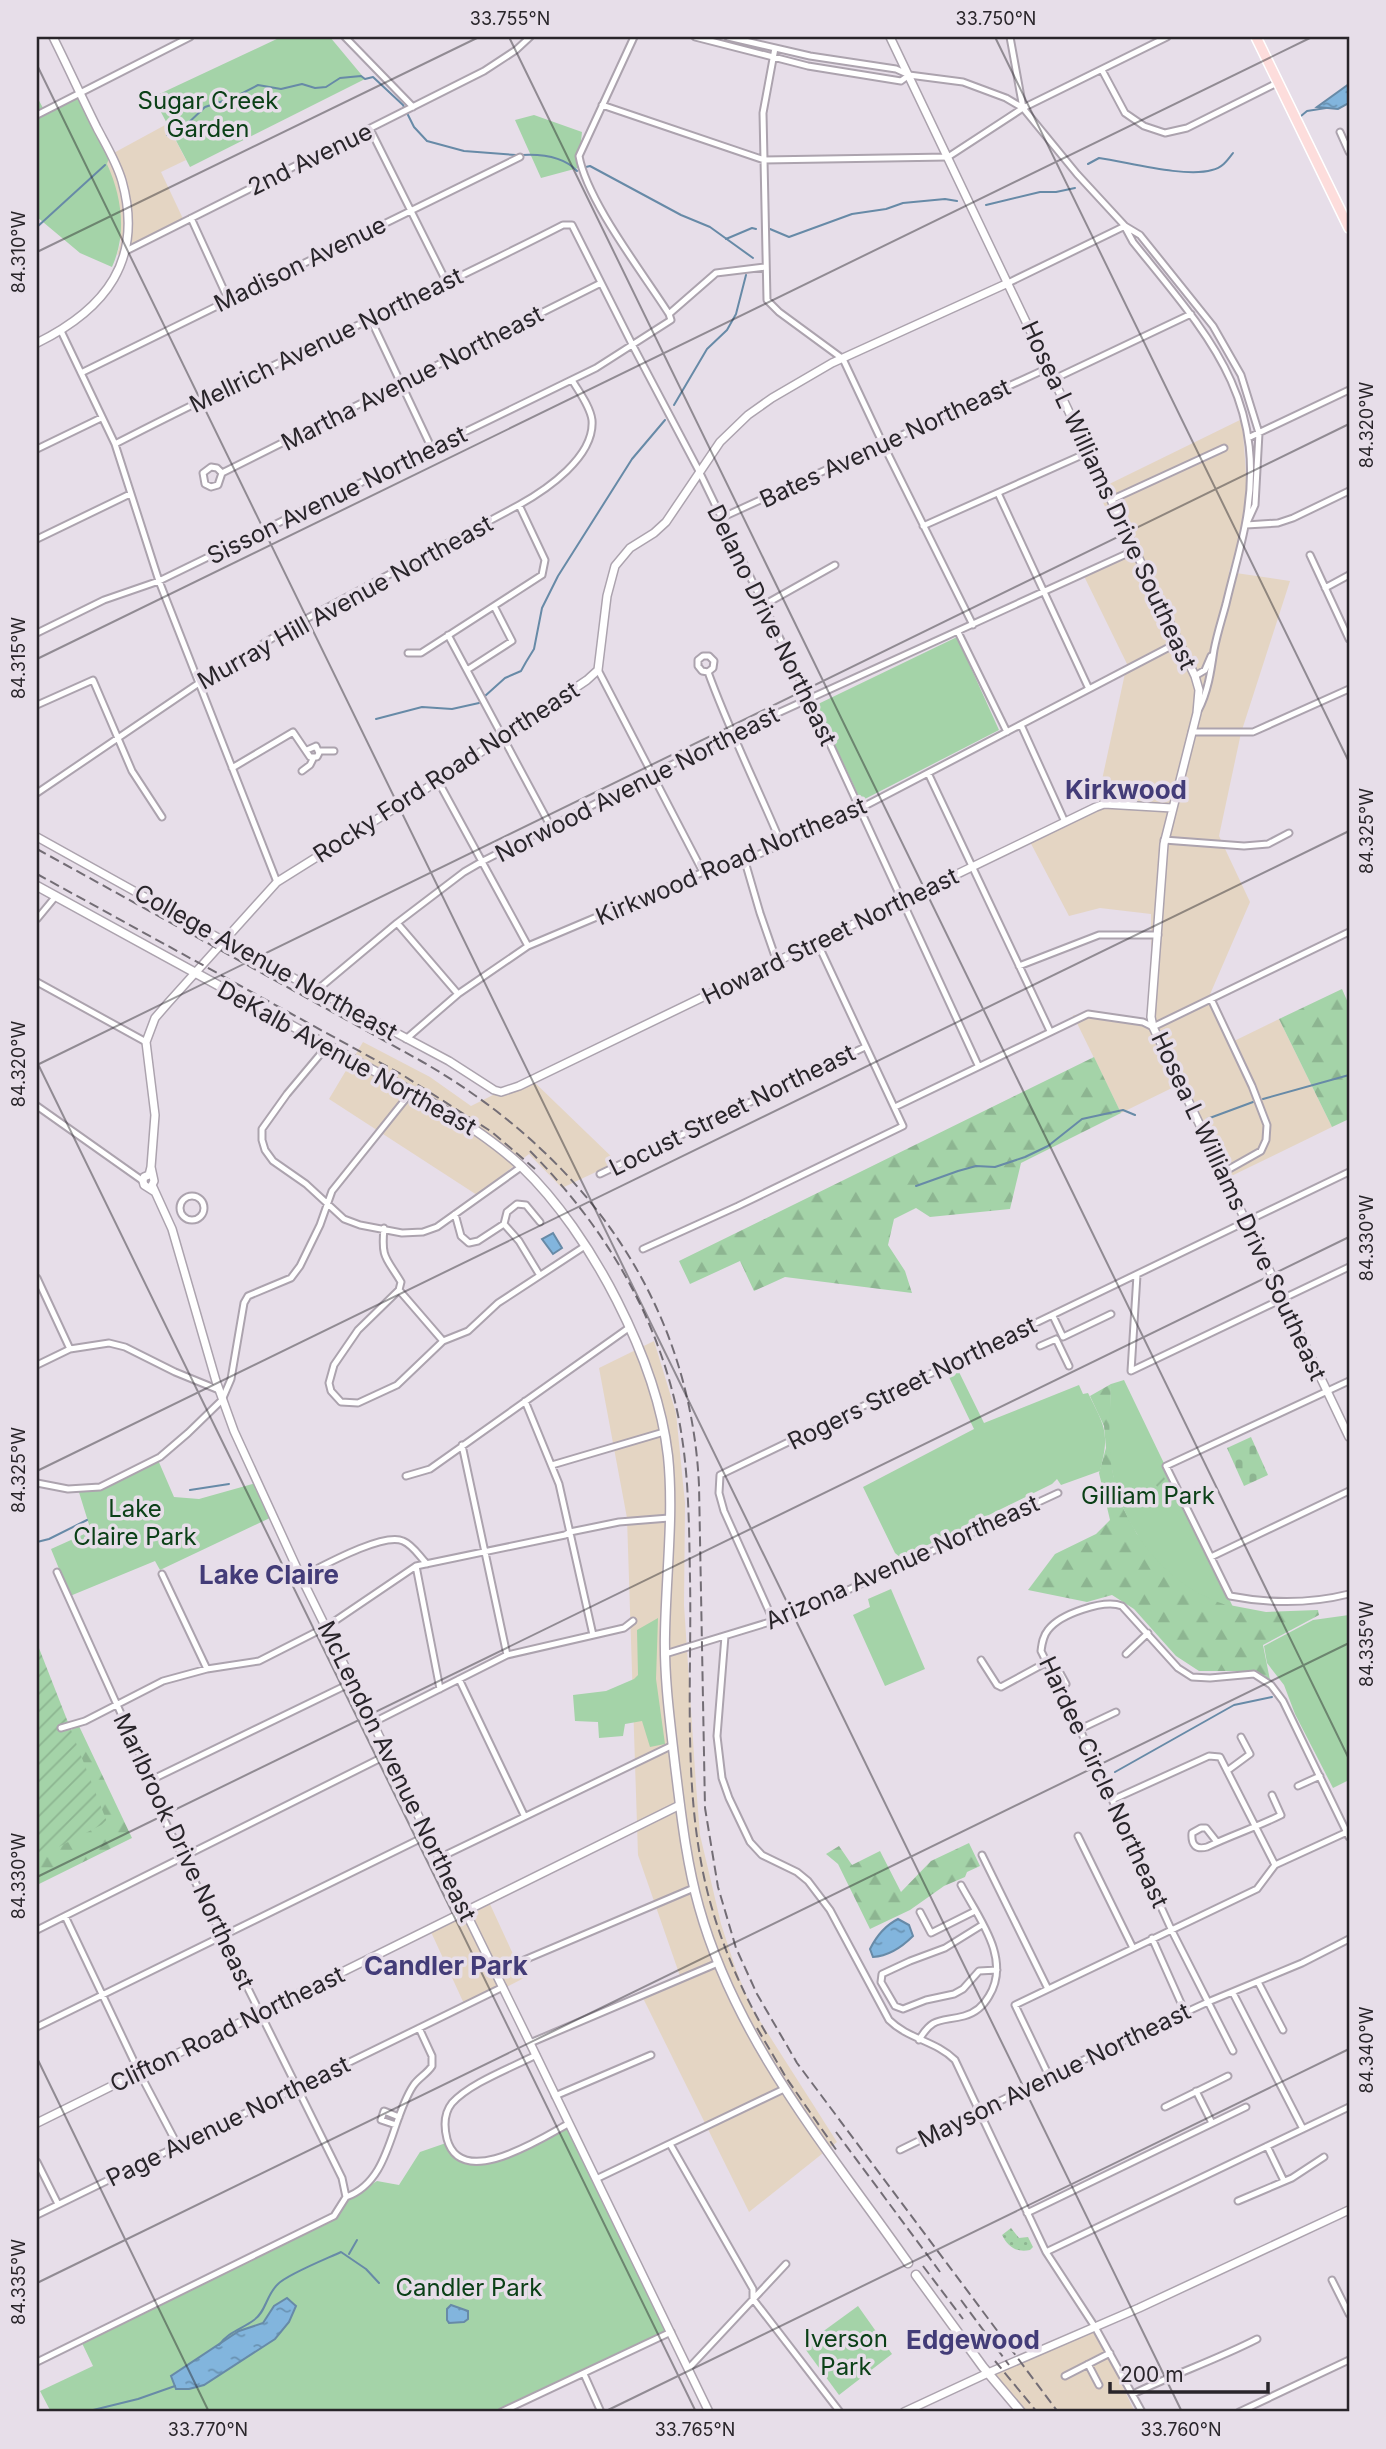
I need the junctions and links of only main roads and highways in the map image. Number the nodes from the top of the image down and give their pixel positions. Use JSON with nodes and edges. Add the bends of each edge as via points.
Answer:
{"nodes":[{"id":1,"x":1256,"y":37,"type":"edge"},
{"id":2,"x":1349,"y":228,"type":"edge"},
{"id":3,"x":37,"y":886,"type":"edge"},
{"id":4,"x":908,"y":2263,"type":"dead end"},
{"id":5,"x":916,"y":2275,"type":"dead end"},
{"id":6,"x":1021,"y":2412,"type":"edge"}],
"edges":[{"from":1,"to":2,"type":"main road"},
{"from":3,"to":4,"type":"main road","name":"DeKalb Avenue Northeast","via":[[467,1123],[522,1167],[562,1212],[584,1246],[630,1326],[651,1379],[664,1432],[669,1465],[667,1700],[694,1888],[718,1963],[746,2023],[784,2089]]},
{"from":5,"to":6,"type":"main road"}]}
